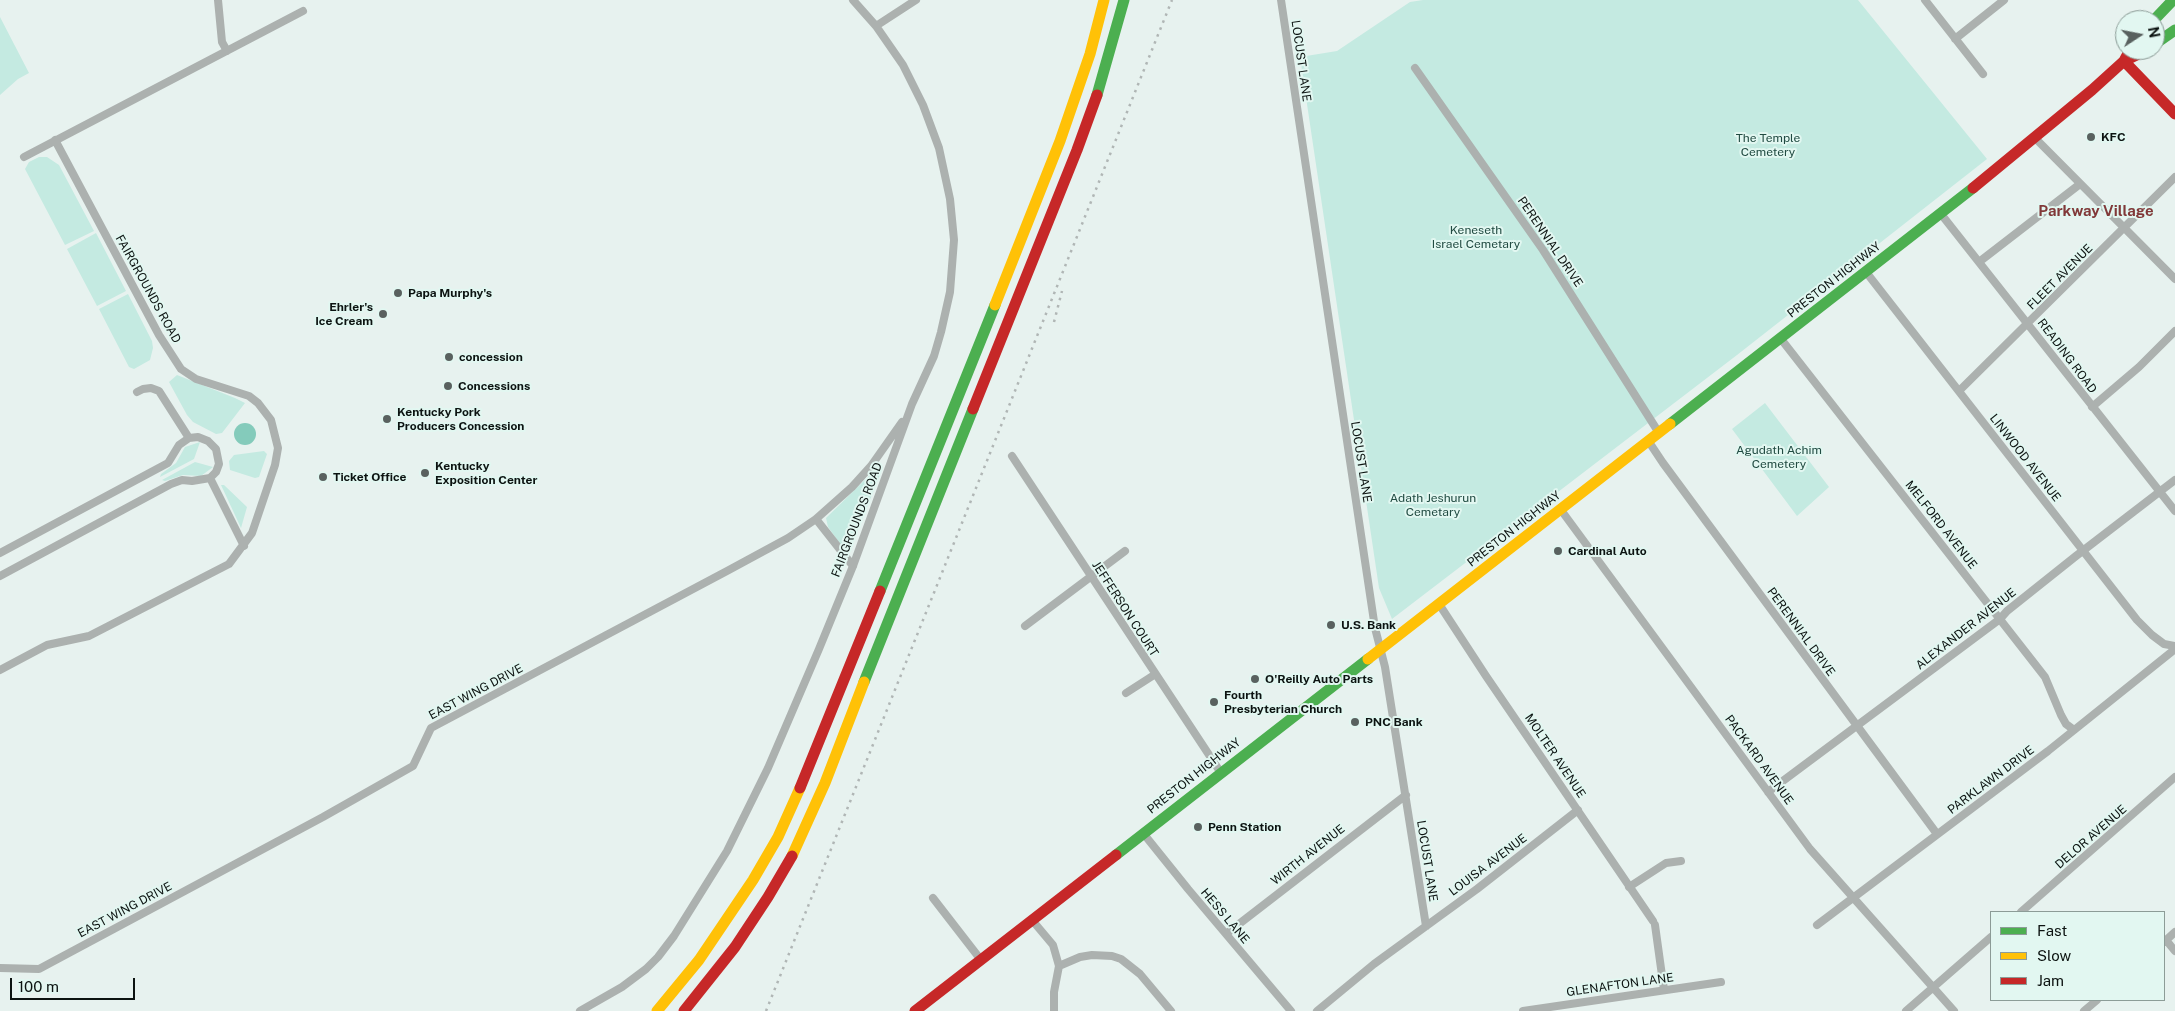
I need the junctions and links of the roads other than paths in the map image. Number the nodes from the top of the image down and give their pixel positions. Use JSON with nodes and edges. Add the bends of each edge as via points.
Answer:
{"nodes":[{"id":1,"x":218,"y":0,"type":"edge"},
{"id":2,"x":853,"y":0,"type":"edge"},
{"id":3,"x":916,"y":0,"type":"edge"},
{"id":4,"x":1104,"y":0,"type":"edge"},
{"id":5,"x":1124,"y":0,"type":"edge"},
{"id":6,"x":1281,"y":0,"type":"edge"},
{"id":7,"x":1925,"y":0,"type":"edge"},
{"id":8,"x":2004,"y":0,"type":"edge"},
{"id":9,"x":2173,"y":0,"type":"edge"},
{"id":10,"x":2164,"y":10,"type":"edge"},
{"id":11,"x":303,"y":11,"type":"dead end"},
{"id":12,"x":876,"y":26,"type":"junction"},
{"id":13,"x":1955,"y":39,"type":"junction"},
{"id":14,"x":227,"y":51,"type":"junction"},
{"id":15,"x":2124,"y":61,"type":"joint"},
{"id":16,"x":1414,"y":68,"type":"dead end"},
{"id":17,"x":1983,"y":74,"type":"dead end"},
{"id":18,"x":2175,"y":114,"type":"edge"},
{"id":19,"x":2036,"y":138,"type":"junction"},
{"id":20,"x":55,"y":140,"type":"junction"},
{"id":21,"x":24,"y":157,"type":"dead end"},
{"id":22,"x":2175,"y":178,"type":"edge"},
{"id":23,"x":2080,"y":184,"type":"junction"},
{"id":24,"x":1941,"y":214,"type":"junction"},
{"id":25,"x":2126,"y":228,"type":"junction"},
{"id":26,"x":1979,"y":262,"type":"junction"},
{"id":27,"x":1866,"y":272,"type":"junction"},
{"id":28,"x":2175,"y":279,"type":"edge"},
{"id":29,"x":2029,"y":324,"type":"junction"},
{"id":30,"x":2175,"y":331,"type":"edge"},
{"id":31,"x":1781,"y":339,"type":"junction"},
{"id":32,"x":1960,"y":391,"type":"junction"},
{"id":33,"x":138,"y":392,"type":"dead end"},
{"id":34,"x":912,"y":404,"type":"junction"},
{"id":35,"x":2092,"y":407,"type":"junction"},
{"id":36,"x":1659,"y":433,"type":"junction"},
{"id":37,"x":189,"y":438,"type":"junction"},
{"id":38,"x":1649,"y":442,"type":"junction"},
{"id":39,"x":1012,"y":456,"type":"dead end"},
{"id":40,"x":210,"y":478,"type":"junction"},
{"id":41,"x":2175,"y":480,"type":"edge"},
{"id":42,"x":2160,"y":491,"type":"junction"},
{"id":43,"x":1561,"y":510,"type":"junction"},
{"id":44,"x":2175,"y":511,"type":"edge"},
{"id":45,"x":816,"y":519,"type":"junction"},
{"id":46,"x":244,"y":546,"type":"junction"},
{"id":47,"x":2083,"y":550,"type":"junction"},
{"id":48,"x":1125,"y":551,"type":"dead end"},
{"id":49,"x":0,"y":553,"type":"edge"},
{"id":50,"x":853,"y":566,"type":"junction"},
{"id":51,"x":1090,"y":575,"type":"junction"},
{"id":52,"x":0,"y":576,"type":"edge"},
{"id":53,"x":1439,"y":604,"type":"junction"},
{"id":54,"x":2000,"y":619,"type":"junction"},
{"id":55,"x":1025,"y":626,"type":"dead end"},
{"id":56,"x":2175,"y":647,"type":"edge"},
{"id":57,"x":1380,"y":649,"type":"junction"},
{"id":58,"x":0,"y":670,"type":"edge"},
{"id":59,"x":1154,"y":674,"type":"junction"},
{"id":60,"x":1126,"y":694,"type":"dead end"},
{"id":61,"x":1856,"y":727,"type":"junction"},
{"id":62,"x":2074,"y":730,"type":"junction"},
{"id":63,"x":1220,"y":773,"type":"junction"},
{"id":64,"x":2175,"y":777,"type":"edge"},
{"id":65,"x":1768,"y":792,"type":"junction"},
{"id":66,"x":1406,"y":795,"type":"junction"},
{"id":67,"x":1578,"y":810,"type":"junction"},
{"id":68,"x":1143,"y":833,"type":"junction"},
{"id":69,"x":1937,"y":834,"type":"junction"},
{"id":70,"x":1681,"y":861,"type":"dead end"},
{"id":71,"x":1629,"y":887,"type":"junction"},
{"id":72,"x":933,"y":898,"type":"dead end"},
{"id":73,"x":1853,"y":898,"type":"junction"},
{"id":74,"x":2021,"y":911,"type":"edge"},
{"id":75,"x":1032,"y":920,"type":"junction"},
{"id":76,"x":1426,"y":926,"type":"junction"},
{"id":77,"x":1817,"y":926,"type":"dead end"},
{"id":78,"x":2175,"y":932,"type":"edge"},
{"id":79,"x":1226,"y":934,"type":"junction"},
{"id":80,"x":1990,"y":938,"type":"edge"},
{"id":81,"x":2165,"y":941,"type":"edge"},
{"id":82,"x":2175,"y":951,"type":"edge"},
{"id":83,"x":981,"y":960,"type":"junction"},
{"id":84,"x":1059,"y":966,"type":"junction"},
{"id":85,"x":0,"y":968,"type":"edge"},
{"id":86,"x":1721,"y":982,"type":"dead end"},
{"id":87,"x":1934,"y":987,"type":"junction"},
{"id":88,"x":1664,"y":990,"type":"junction"},
{"id":89,"x":2096,"y":1001,"type":"edge"},
{"id":90,"x":580,"y":1011,"type":"edge"},
{"id":91,"x":658,"y":1011,"type":"edge"},
{"id":92,"x":684,"y":1011,"type":"edge"},
{"id":93,"x":915,"y":1011,"type":"edge"},
{"id":94,"x":1054,"y":1011,"type":"edge"},
{"id":95,"x":1171,"y":1011,"type":"edge"},
{"id":96,"x":1291,"y":1011,"type":"edge"},
{"id":97,"x":1317,"y":1011,"type":"edge"},
{"id":98,"x":1523,"y":1011,"type":"edge"},
{"id":99,"x":1906,"y":1011,"type":"edge"},
{"id":100,"x":1954,"y":1011,"type":"edge"},
{"id":101,"x":2084,"y":1011,"type":"edge"}],
"edges":[{"from":1,"to":14,"type":"street","via":[[222,42]]},
{"from":2,"to":12,"type":"street","name":"FAIRGROUNDS ROAD"},
{"from":3,"to":12,"type":"street"},
{"from":4,"to":91,"type":"main road","via":[[1090,54],[1060,141],[806,776],[778,837],[753,880],[699,960]]},
{"from":5,"to":92,"type":"main road","via":[[1103,76],[1077,150],[825,783],[798,843],[768,897]]},
{"from":6,"to":57,"type":"street","name":"LOCUST LANE"},
{"from":7,"to":13,"type":"street"},
{"from":8,"to":13,"type":"street"},
{"from":9,"to":10,"type":"main road"},
{"from":11,"to":14,"type":"street"},
{"from":12,"to":34,"type":"street","name":"FAIRGROUNDS ROAD","via":[[903,65],[939,148],[950,199],[954,240],[950,292],[934,356]]},
{"from":13,"to":17,"type":"street"},
{"from":14,"to":20,"type":"street"},
{"from":15,"to":18,"type":"main road"},
{"from":15,"to":19,"type":"main road","name":"PRESTON HIGHWAY"},
{"from":16,"to":36,"type":"street","name":"PERENNIAL DRIVE","via":[[1543,250]]},
{"from":19,"to":23,"type":"street"},
{"from":19,"to":24,"type":"main road","name":"PRESTON HIGHWAY"},
{"from":20,"to":21,"type":"street"},
{"from":20,"to":46,"type":"street","name":"FAIRGROUNDS ROAD","via":[[158,335],[181,369],[196,379],[249,396],[265,410],[275,429],[278,448],[275,465],[252,533]]},
{"from":22,"to":25,"type":"street","name":"FLEET AVENUE"},
{"from":23,"to":25,"type":"street"},
{"from":23,"to":26,"type":"street"},
{"from":24,"to":26,"type":"street","name":"READING ROAD"},
{"from":24,"to":27,"type":"main road","name":"PRESTON HIGHWAY"},
{"from":25,"to":28,"type":"street"},
{"from":25,"to":29,"type":"street","name":"FLEET AVENUE"},
{"from":26,"to":29,"type":"street","name":"READING ROAD"},
{"from":27,"to":31,"type":"main road","name":"PRESTON HIGHWAY"},
{"from":27,"to":32,"type":"street","name":"LINWOOD AVENUE"},
{"from":29,"to":32,"type":"street","name":"FLEET AVENUE"},
{"from":29,"to":35,"type":"street","name":"READING ROAD"},
{"from":30,"to":35,"type":"street"},
{"from":31,"to":36,"type":"main road","name":"PRESTON HIGHWAY"},
{"from":31,"to":54,"type":"street","name":"MELFORD AVENUE"},
{"from":32,"to":47,"type":"street","name":"LINWOOD AVENUE"},
{"from":33,"to":37,"type":"street","via":[[151,388],[159,391]]},
{"from":34,"to":45,"type":"street","name":"EAST WING DRIVE","via":[[871,466],[852,488]]},
{"from":34,"to":50,"type":"street","name":"FAIRGROUNDS ROAD"},
{"from":35,"to":42,"type":"street","name":"READING ROAD"},
{"from":36,"to":38,"type":"main road","name":"PRESTON HIGHWAY"},
{"from":37,"to":40,"type":"street","via":[[208,441],[216,449],[219,464]]},
{"from":37,"to":49,"type":"street","via":[[179,445],[168,463]]},
{"from":38,"to":43,"type":"main road","name":"PRESTON HIGHWAY"},
{"from":38,"to":61,"type":"street","name":"PERENNIAL DRIVE"},
{"from":39,"to":51,"type":"street","name":"JEFFERSON COURT"},
{"from":40,"to":46,"type":"street"},
{"from":40,"to":52,"type":"street","via":[[171,484]]},
{"from":41,"to":42,"type":"street","name":"ALEXANDER AVENUE"},
{"from":42,"to":44,"type":"street","name":"READING ROAD"},
{"from":42,"to":47,"type":"street","name":"ALEXANDER AVENUE"},
{"from":43,"to":53,"type":"main road","name":"PRESTON HIGHWAY"},
{"from":43,"to":65,"type":"street","name":"PACKARD AVENUE"},
{"from":45,"to":50,"type":"street"},
{"from":45,"to":85,"type":"street","name":"EAST WING DRIVE","via":[[727,572],[430,728],[413,766],[323,817],[39,969]]},
{"from":46,"to":58,"type":"street","name":"FAIRGROUNDS ROAD","via":[[229,564],[98,632],[46,645]]},
{"from":47,"to":54,"type":"street","name":"ALEXANDER AVENUE"},
{"from":47,"to":56,"type":"street","name":"LINWOOD AVENUE","via":[[2143,628],[2164,644]]},
{"from":48,"to":51,"type":"street"},
{"from":50,"to":90,"type":"street","name":"FAIRGROUNDS ROAD","via":[[768,768],[707,886],[674,936],[646,969],[615,992]]},
{"from":51,"to":55,"type":"street"},
{"from":51,"to":59,"type":"street","name":"JEFFERSON COURT"},
{"from":53,"to":57,"type":"main road","name":"PRESTON HIGHWAY"},
{"from":53,"to":67,"type":"street","name":"MOLTER AVENUE"},
{"from":54,"to":61,"type":"street","name":"ALEXANDER AVENUE"},
{"from":54,"to":62,"type":"street","name":"MELFORD AVENUE","via":[[2045,677],[2061,715]]},
{"from":56,"to":62,"type":"street","name":"PARKLAWN DRIVE"},
{"from":57,"to":63,"type":"main road","name":"PRESTON HIGHWAY"},
{"from":57,"to":66,"type":"street","name":"LOCUST LANE"},
{"from":59,"to":60,"type":"street"},
{"from":59,"to":63,"type":"street","name":"JEFFERSON COURT"},
{"from":61,"to":65,"type":"street","name":"ALEXANDER AVENUE"},
{"from":61,"to":69,"type":"street","name":"PERENNIAL DRIVE"},
{"from":62,"to":69,"type":"street","name":"PARKLAWN DRIVE"},
{"from":63,"to":68,"type":"main road","name":"PRESTON HIGHWAY"},
{"from":64,"to":74,"type":"street","name":"DELOR AVENUE"},
{"from":65,"to":73,"type":"street","name":"PACKARD AVENUE","via":[[1810,849]]},
{"from":66,"to":76,"type":"street","name":"LOCUST LANE"},
{"from":66,"to":79,"type":"street","name":"WIRTH AVENUE"},
{"from":67,"to":71,"type":"street","name":"MOLTER AVENUE"},
{"from":67,"to":76,"type":"street","name":"LOUISA AVENUE"},
{"from":68,"to":75,"type":"main road","name":"PRESTON HIGHWAY"},
{"from":68,"to":79,"type":"street","name":"HESS LANE"},
{"from":69,"to":73,"type":"street","name":"PARKLAWN DRIVE"},
{"from":70,"to":71,"type":"street","via":[[1666,863]]},
{"from":71,"to":88,"type":"street","name":"MOLTER AVENUE","via":[[1654,923]]},
{"from":72,"to":83,"type":"street"},
{"from":73,"to":77,"type":"street","name":"PARKLAWN DRIVE"},
{"from":73,"to":87,"type":"street","name":"PACKARD AVENUE"},
{"from":75,"to":83,"type":"main road","name":"PRESTON HIGHWAY"},
{"from":75,"to":84,"type":"street","via":[[1053,946]]},
{"from":76,"to":97,"type":"street","name":"LOUISA AVENUE"},
{"from":78,"to":81,"type":"street"},
{"from":79,"to":96,"type":"street","name":"HESS LANE"},
{"from":80,"to":87,"type":"street"},
{"from":81,"to":82,"type":"street"},
{"from":83,"to":93,"type":"main road","name":"PRESTON HIGHWAY"},
{"from":84,"to":94,"type":"street"},
{"from":84,"to":95,"type":"street","via":[[1080,957],[1112,956],[1121,959],[1140,974]]},
{"from":86,"to":88,"type":"street","name":"GLENAFTON LANE"},
{"from":87,"to":99,"type":"street"},
{"from":87,"to":100,"type":"street","name":"PACKARD AVENUE"},
{"from":88,"to":98,"type":"street","name":"GLENAFTON LANE"},
{"from":89,"to":101,"type":"street"}]}
